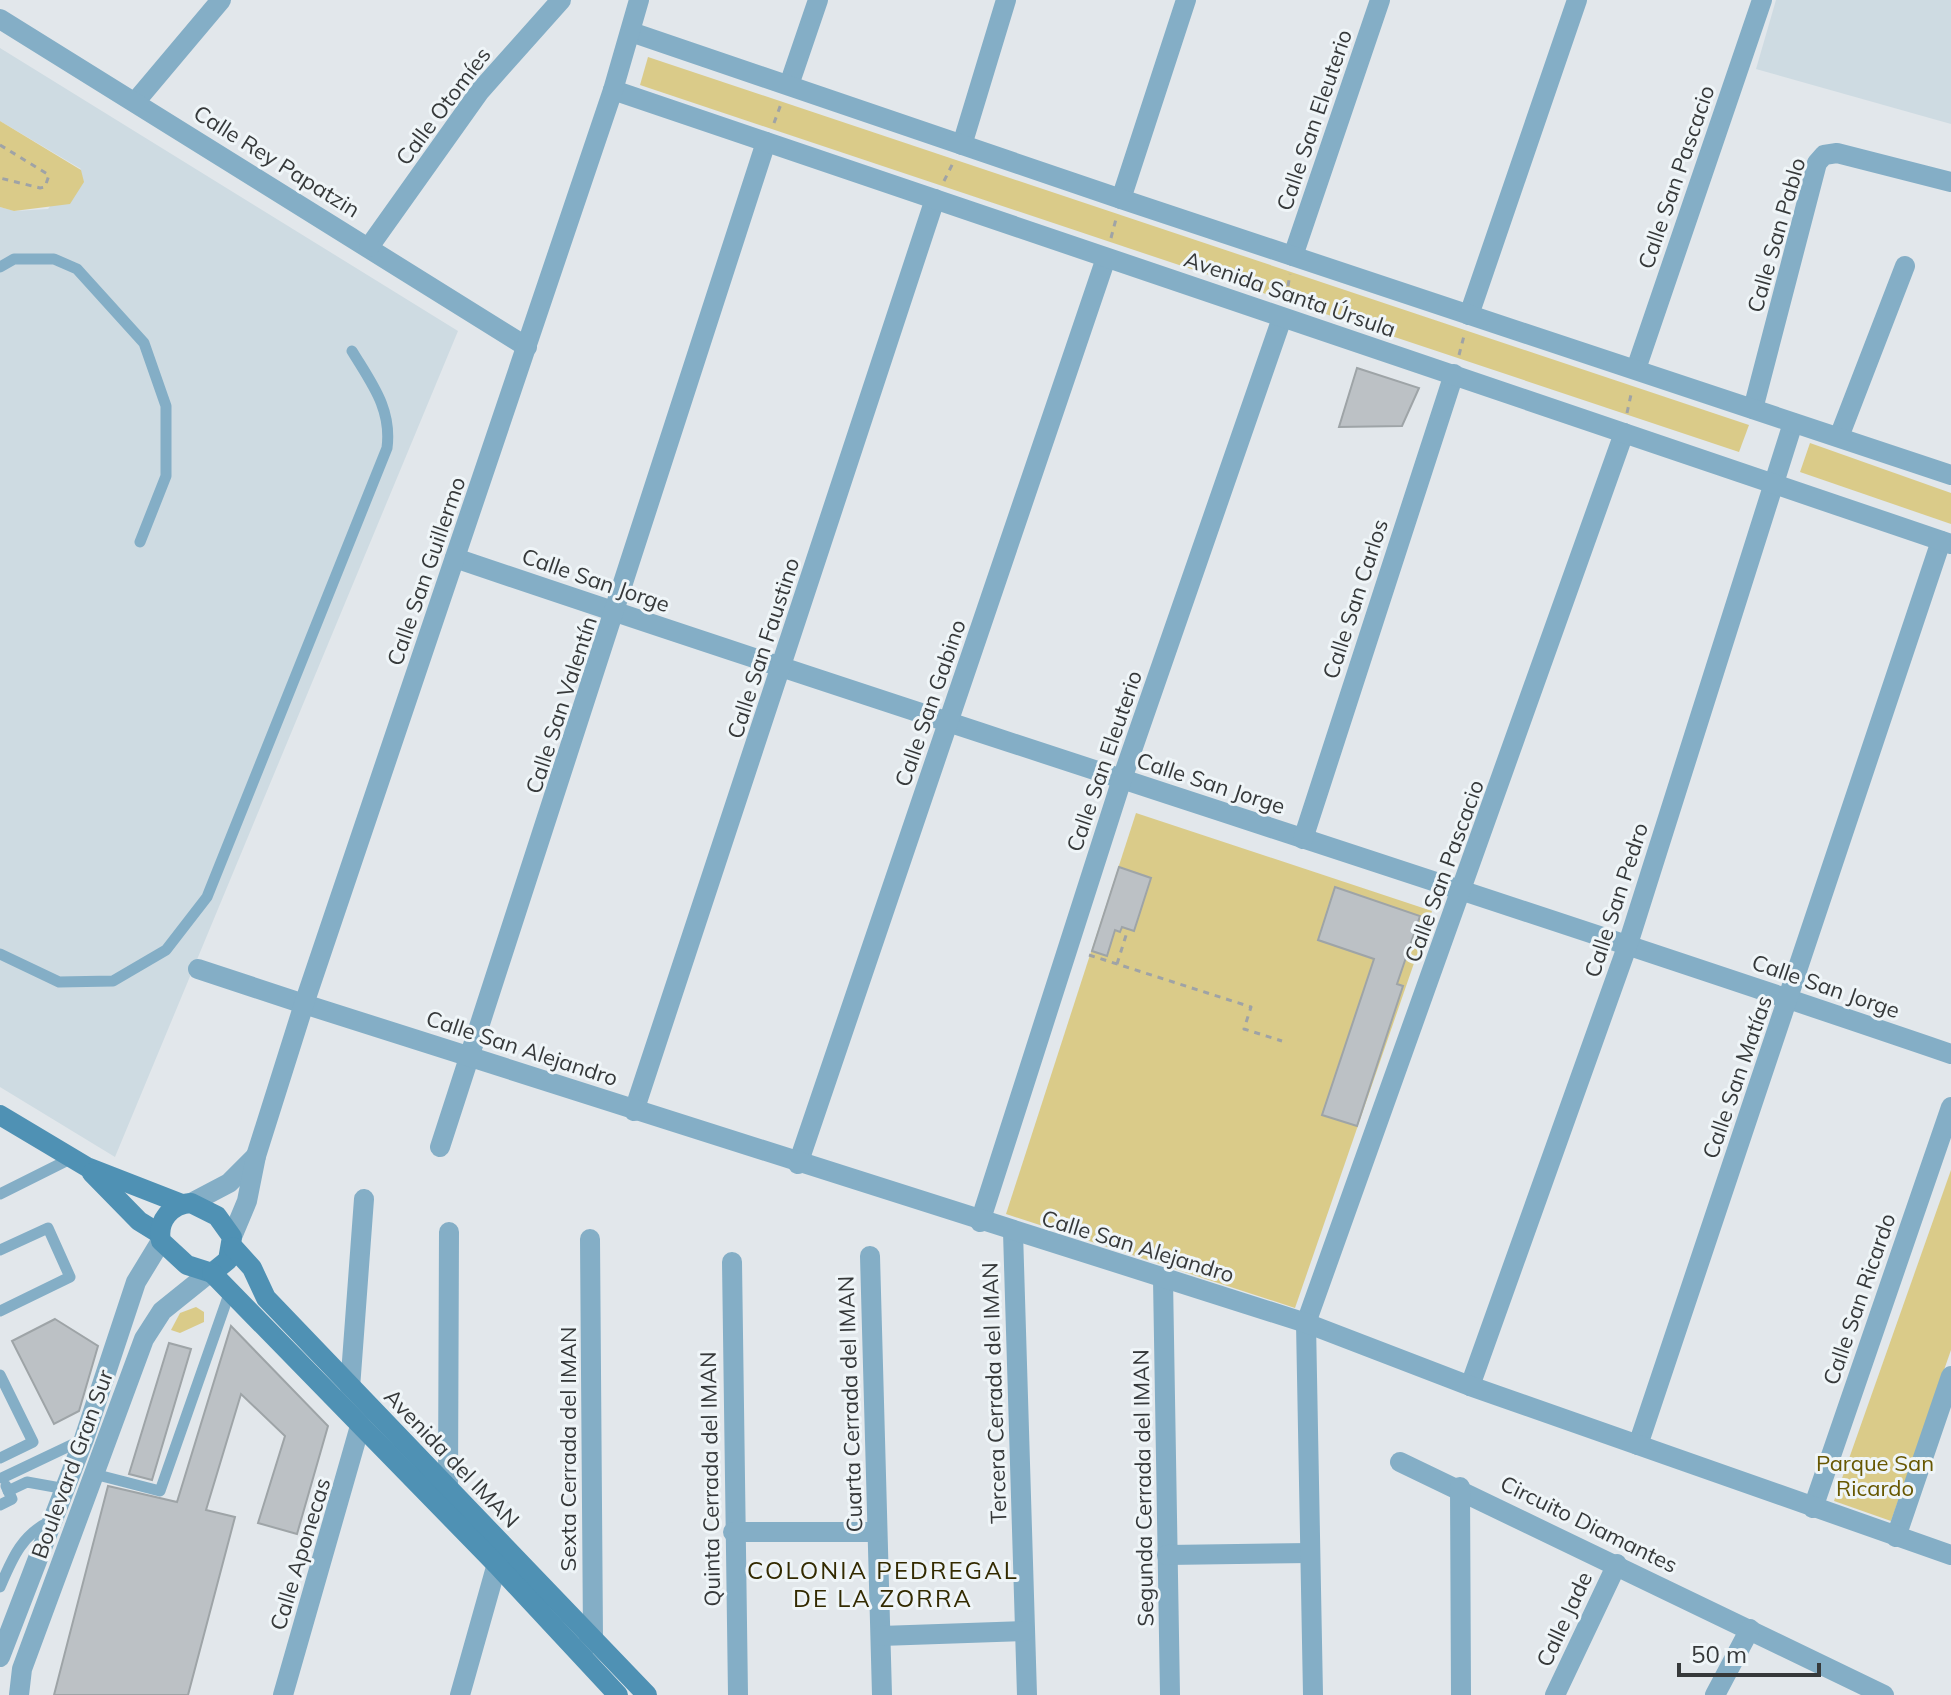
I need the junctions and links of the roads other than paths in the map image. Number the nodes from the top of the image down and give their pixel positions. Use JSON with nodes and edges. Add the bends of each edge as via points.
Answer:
{"nodes":[{"id":1,"x":221,"y":0,"type":"edge"},
{"id":2,"x":561,"y":0,"type":"edge"},
{"id":3,"x":639,"y":0,"type":"edge"},
{"id":4,"x":818,"y":0,"type":"edge"},
{"id":5,"x":1006,"y":0,"type":"edge"},
{"id":6,"x":1186,"y":0,"type":"edge"},
{"id":7,"x":1380,"y":0,"type":"edge"},
{"id":8,"x":1577,"y":0,"type":"edge"},
{"id":9,"x":1762,"y":0,"type":"edge"},
{"id":10,"x":0,"y":19,"type":"edge"},
{"id":11,"x":631,"y":32,"type":"junction"},
{"id":12,"x":789,"y":85,"type":"junction"},
{"id":13,"x":613,"y":90,"type":"junction"},
{"id":14,"x":136,"y":101,"type":"junction"},
{"id":15,"x":766,"y":142,"type":"junction"},
{"id":16,"x":962,"y":145,"type":"junction"},
{"id":17,"x":1951,"y":182,"type":"edge"},
{"id":18,"x":935,"y":199,"type":"junction"},
{"id":19,"x":1121,"y":199,"type":"junction"},
{"id":20,"x":369,"y":247,"type":"junction"},
{"id":21,"x":1293,"y":256,"type":"junction"},
{"id":22,"x":1106,"y":258,"type":"junction"},
{"id":23,"x":1905,"y":266,"type":"dead end"},
{"id":24,"x":0,"y":267,"type":"edge"},
{"id":25,"x":1469,"y":315,"type":"junction"},
{"id":26,"x":1282,"y":318,"type":"junction"},
{"id":27,"x":527,"y":347,"type":"junction"},
{"id":28,"x":352,"y":351,"type":"dead end"},
{"id":29,"x":1636,"y":369,"type":"junction"},
{"id":30,"x":1454,"y":374,"type":"junction"},
{"id":31,"x":1753,"y":409,"type":"junction"},
{"id":32,"x":1793,"y":423,"type":"junction"},
{"id":33,"x":1624,"y":433,"type":"junction"},
{"id":34,"x":1839,"y":437,"type":"junction"},
{"id":35,"x":1951,"y":475,"type":"edge"},
{"id":36,"x":1776,"y":484,"type":"junction"},
{"id":37,"x":140,"y":542,"type":"dead end"},
{"id":38,"x":1946,"y":542,"type":"edge"},
{"id":39,"x":455,"y":558,"type":"junction"},
{"id":40,"x":616,"y":613,"type":"junction"},
{"id":41,"x":782,"y":669,"type":"junction"},
{"id":42,"x":949,"y":722,"type":"junction"},
{"id":43,"x":1122,"y":779,"type":"junction"},
{"id":44,"x":1303,"y":839,"type":"junction"},
{"id":45,"x":1463,"y":892,"type":"junction"},
{"id":46,"x":1628,"y":944,"type":"junction"},
{"id":47,"x":0,"y":954,"type":"edge"},
{"id":48,"x":198,"y":969,"type":"dead end"},
{"id":49,"x":1789,"y":999,"type":"junction"},
{"id":50,"x":304,"y":1004,"type":"junction"},
{"id":51,"x":1951,"y":1054,"type":"edge"},
{"id":52,"x":472,"y":1055,"type":"junction"},
{"id":53,"x":1951,"y":1107,"type":"edge"},
{"id":54,"x":634,"y":1111,"type":"junction"},
{"id":55,"x":0,"y":1115,"type":"edge"},
{"id":56,"x":440,"y":1147,"type":"dead end"},
{"id":57,"x":256,"y":1156,"type":"junction"},
{"id":58,"x":79,"y":1163,"type":"junction"},
{"id":59,"x":798,"y":1164,"type":"junction"},
{"id":60,"x":0,"y":1194,"type":"edge"},
{"id":61,"x":364,"y":1199,"type":"dead end"},
{"id":62,"x":186,"y":1203,"type":"junction"},
{"id":63,"x":980,"y":1222,"type":"junction"},
{"id":64,"x":449,"y":1232,"type":"dead end"},
{"id":65,"x":1013,"y":1232,"type":"junction"},
{"id":66,"x":160,"y":1238,"type":"junction"},
{"id":67,"x":590,"y":1239,"type":"dead end"},
{"id":68,"x":232,"y":1242,"type":"junction"},
{"id":69,"x":0,"y":1250,"type":"edge"},
{"id":70,"x":870,"y":1256,"type":"dead end"},
{"id":71,"x":732,"y":1262,"type":"dead end"},
{"id":72,"x":210,"y":1274,"type":"junction"},
{"id":73,"x":1163,"y":1279,"type":"junction"},
{"id":74,"x":229,"y":1294,"type":"junction"},
{"id":75,"x":0,"y":1311,"type":"edge"},
{"id":76,"x":1306,"y":1323,"type":"junction"},
{"id":77,"x":0,"y":1375,"type":"edge"},
{"id":78,"x":1951,"y":1376,"type":"edge"},
{"id":79,"x":1470,"y":1386,"type":"junction"},
{"id":80,"x":350,"y":1388,"type":"junction"},
{"id":81,"x":360,"y":1426,"type":"junction"},
{"id":82,"x":84,"y":1439,"type":"junction"},
{"id":83,"x":1638,"y":1445,"type":"junction"},
{"id":84,"x":0,"y":1458,"type":"edge"},
{"id":85,"x":1400,"y":1462,"type":"dead end"},
{"id":86,"x":94,"y":1474,"type":"junction"},
{"id":87,"x":1,"y":1476,"type":"edge"},
{"id":88,"x":1460,"y":1487,"type":"junction"},
{"id":89,"x":66,"y":1489,"type":"junction"},
{"id":90,"x":8,"y":1491,"type":"junction"},
{"id":91,"x":442,"y":1494,"type":"junction"},
{"id":92,"x":0,"y":1505,"type":"edge"},
{"id":93,"x":1813,"y":1508,"type":"junction"},
{"id":94,"x":55,"y":1519,"type":"junction"},
{"id":95,"x":733,"y":1532,"type":"junction"},
{"id":96,"x":877,"y":1532,"type":"junction"},
{"id":97,"x":1896,"y":1537,"type":"junction"},
{"id":98,"x":503,"y":1544,"type":"junction"},
{"id":99,"x":1310,"y":1553,"type":"junction"},
{"id":100,"x":1167,"y":1555,"type":"junction"},
{"id":101,"x":1951,"y":1555,"type":"edge"},
{"id":102,"x":1617,"y":1564,"type":"junction"},
{"id":103,"x":497,"y":1565,"type":"junction"},
{"id":104,"x":0,"y":1587,"type":"edge"},
{"id":105,"x":1750,"y":1629,"type":"junction"},
{"id":106,"x":1025,"y":1631,"type":"junction"},
{"id":107,"x":881,"y":1636,"type":"junction"},
{"id":108,"x":586,"y":1646,"type":"junction"},
{"id":109,"x":0,"y":1657,"type":"edge"},
{"id":110,"x":641,"y":1692,"type":"edge"},
{"id":111,"x":1877,"y":1693,"type":"edge"},
{"id":112,"x":19,"y":1695,"type":"edge"},
{"id":113,"x":283,"y":1695,"type":"edge"},
{"id":114,"x":460,"y":1695,"type":"edge"},
{"id":115,"x":618,"y":1695,"type":"edge"},
{"id":116,"x":738,"y":1695,"type":"edge"},
{"id":117,"x":882,"y":1695,"type":"edge"},
{"id":118,"x":1027,"y":1695,"type":"edge"},
{"id":119,"x":1170,"y":1695,"type":"edge"},
{"id":120,"x":1313,"y":1695,"type":"edge"},
{"id":121,"x":1461,"y":1695,"type":"edge"},
{"id":122,"x":1555,"y":1695,"type":"edge"},
{"id":123,"x":1715,"y":1695,"type":"edge"}],
"edges":[{"from":1,"to":14,"type":"street"},
{"from":2,"to":20,"type":"street","name":"Calle Otomíes","via":[[480,91]]},
{"from":3,"to":11,"type":"street","name":"Calle San Guillermo"},
{"from":4,"to":12,"type":"street"},
{"from":5,"to":16,"type":"street"},
{"from":6,"to":19,"type":"street"},
{"from":7,"to":21,"type":"street","name":"Calle San Eleuterio"},
{"from":8,"to":25,"type":"street"},
{"from":9,"to":29,"type":"street","name":"Calle San Pascacio"},
{"from":10,"to":14,"type":"street","name":"Calle Rey Papatzin"},
{"from":11,"to":12,"type":"street","name":"Avenida Santa Úrsula"},
{"from":11,"to":13,"type":"street","name":"Calle San Guillermo"},
{"from":12,"to":16,"type":"street","name":"Avenida Santa Úrsula"},
{"from":13,"to":15,"type":"street","name":"Avenida Santa Úrsula"},
{"from":13,"to":27,"type":"street","name":"Calle San Guillermo"},
{"from":14,"to":20,"type":"street","name":"Calle Rey Papatzin"},
{"from":15,"to":18,"type":"street","name":"Avenida Santa Úrsula"},
{"from":15,"to":40,"type":"street","name":"Calle San Valentín"},
{"from":16,"to":19,"type":"street","name":"Avenida Santa Úrsula"},
{"from":17,"to":31,"type":"street","name":"Calle San Pablo","via":[[1837,153],[1824,155],[1817,163]]},
{"from":18,"to":22,"type":"street","name":"Avenida Santa Úrsula"},
{"from":18,"to":41,"type":"street","name":"Calle San Faustino"},
{"from":19,"to":21,"type":"street","name":"Avenida Santa Úrsula"},
{"from":20,"to":27,"type":"street","name":"Calle Rey Papatzin"},
{"from":21,"to":25,"type":"street","name":"Avenida Santa Úrsula"},
{"from":22,"to":26,"type":"street","name":"Avenida Santa Úrsula"},
{"from":22,"to":42,"type":"street","name":"Calle San Gabino"},
{"from":23,"to":34,"type":"street"},
{"from":24,"to":37,"type":"lane","via":[[14,259],[54,259],[77,269],[144,343],[166,406],[166,476]]},
{"from":25,"to":29,"type":"street","name":"Avenida Santa Úrsula"},
{"from":26,"to":30,"type":"street","name":"Avenida Santa Úrsula"},
{"from":26,"to":43,"type":"street","name":"Calle San Eleuterio"},
{"from":27,"to":39,"type":"street","name":"Calle San Guillermo"},
{"from":28,"to":47,"type":"lane","via":[[386,408],[387,448],[207,897],[166,950],[113,981],[59,982]]},
{"from":29,"to":31,"type":"street","name":"Avenida Santa Úrsula"},
{"from":30,"to":33,"type":"street","name":"Avenida Santa Úrsula"},
{"from":30,"to":44,"type":"street","name":"Calle San Carlos"},
{"from":31,"to":32,"type":"street","name":"Avenida Santa Úrsula"},
{"from":32,"to":34,"type":"street","name":"Avenida Santa Úrsula"},
{"from":32,"to":36,"type":"street","name":"Calle San Pedro"},
{"from":33,"to":36,"type":"street","name":"Avenida Santa Úrsula"},
{"from":33,"to":45,"type":"street","name":"Calle San Pascacio"},
{"from":34,"to":35,"type":"street","name":"Avenida Santa Úrsula"},
{"from":36,"to":38,"type":"street","name":"Avenida Santa Úrsula"},
{"from":36,"to":46,"type":"street","name":"Calle San Pedro"},
{"from":38,"to":49,"type":"street","name":"Calle San Matías"},
{"from":39,"to":40,"type":"street","name":"Calle San Jorge"},
{"from":39,"to":50,"type":"street","name":"Calle San Guillermo"},
{"from":40,"to":41,"type":"street","name":"Calle San Jorge"},
{"from":40,"to":52,"type":"street","name":"Calle San Valentín"},
{"from":41,"to":42,"type":"street","name":"Calle San Jorge"},
{"from":41,"to":54,"type":"street","name":"Calle San Faustino"},
{"from":42,"to":43,"type":"street","name":"Calle San Jorge"},
{"from":42,"to":59,"type":"street","name":"Calle San Gabino"},
{"from":43,"to":44,"type":"street","name":"Calle San Jorge"},
{"from":43,"to":63,"type":"street","name":"Calle San Eleuterio"},
{"from":44,"to":45,"type":"street","name":"Calle San Jorge"},
{"from":45,"to":46,"type":"street","name":"Calle San Jorge"},
{"from":45,"to":76,"type":"street","name":"Calle San Pascacio"},
{"from":46,"to":49,"type":"street","name":"Calle San Jorge"},
{"from":46,"to":79,"type":"street","name":"Calle San Pedro"},
{"from":48,"to":50,"type":"street","name":"Calle San Alejandro"},
{"from":49,"to":51,"type":"street","name":"Calle San Jorge"},
{"from":49,"to":83,"type":"street","name":"Calle San Matías"},
{"from":50,"to":52,"type":"street","name":"Calle San Alejandro"},
{"from":50,"to":57,"type":"street","name":"Calle San Guillermo"},
{"from":52,"to":54,"type":"street","name":"Calle San Alejandro"},
{"from":52,"to":56,"type":"street","name":"Calle San Valentín"},
{"from":53,"to":93,"type":"street","name":"Calle San Ricardo"},
{"from":54,"to":59,"type":"street","name":"Calle San Alejandro"},
{"from":55,"to":58,"type":"main road"},
{"from":57,"to":62,"type":"street","name":"Calle San Guillermo","via":[[229,1183]]},
{"from":57,"to":68,"type":"street","name":"Calle San Guillermo"},
{"from":58,"to":60,"type":"lane"},
{"from":58,"to":62,"type":"main road"},
{"from":58,"to":66,"type":"main road"},
{"from":59,"to":63,"type":"street","name":"Calle San Alejandro"},
{"from":61,"to":80,"type":"street"},
{"from":62,"to":66,"type":"main road","via":[[169,1212]]},
{"from":62,"to":68,"type":"main road","via":[[217,1216]]},
{"from":63,"to":65,"type":"street","name":"Calle San Alejandro"},
{"from":64,"to":91,"type":"street","via":[[448,1423]]},
{"from":65,"to":73,"type":"street","name":"Calle San Alejandro"},
{"from":65,"to":106,"type":"street","name":"Tercera Cerrada del IMAN"},
{"from":66,"to":72,"type":"main road","via":[[187,1265]]},
{"from":66,"to":82,"type":"street","name":"Boulevard Gran Sur","via":[[136,1282]]},
{"from":67,"to":108,"type":"street","name":"Sexta Cerrada del IMAN"},
{"from":68,"to":72,"type":"main road","via":[[228,1260]]},
{"from":68,"to":80,"type":"main road","name":"Avenida del IMAN","via":[[266,1298]]},
{"from":69,"to":75,"type":"lane","via":[[48,1228],[70,1277]]},
{"from":70,"to":96,"type":"street","name":"Cuarta Cerrada del IMAN"},
{"from":71,"to":95,"type":"street","name":"Quinta Cerrada del IMAN"},
{"from":72,"to":74,"type":"main road","name":"Avenida del IMAN"},
{"from":72,"to":86,"type":"street","name":"Boulevard Gran Sur","via":[[162,1311],[144,1339]]},
{"from":73,"to":76,"type":"street","name":"Calle San Alejandro"},
{"from":73,"to":100,"type":"street","name":"Segunda Cerrada del IMAN"},
{"from":74,"to":81,"type":"main road","name":"Avenida del IMAN"},
{"from":74,"to":86,"type":"lane","via":[[160,1491]]},
{"from":76,"to":79,"type":"street","name":"Calle San Alejandro"},
{"from":76,"to":99,"type":"street"},
{"from":77,"to":84,"type":"lane","via":[[33,1442]]},
{"from":78,"to":97,"type":"street"},
{"from":79,"to":83,"type":"street","name":"Calle San Alejandro"},
{"from":80,"to":81,"type":"street"},
{"from":80,"to":91,"type":"main road","name":"Avenida del IMAN"},
{"from":81,"to":91,"type":"main road","name":"Avenida del IMAN"},
{"from":81,"to":113,"type":"street","name":"Calle Aponecas"},
{"from":82,"to":87,"type":"lane"},
{"from":82,"to":89,"type":"street","name":"Boulevard Gran Sur"},
{"from":83,"to":93,"type":"street","name":"Calle San Alejandro"},
{"from":85,"to":88,"type":"street","name":"Circuito Diamantes"},
{"from":86,"to":112,"type":"street","name":"Boulevard Gran Sur","via":[[22,1669]]},
{"from":87,"to":90,"type":"lane"},
{"from":88,"to":102,"type":"street","name":"Circuito Diamantes"},
{"from":88,"to":121,"type":"street"},
{"from":89,"to":90,"type":"lane","via":[[27,1482]]},
{"from":89,"to":94,"type":"street","name":"Boulevard Gran Sur"},
{"from":90,"to":92,"type":"lane","via":[[12,1499]]},
{"from":91,"to":98,"type":"main road","name":"Avenida del IMAN"},
{"from":91,"to":103,"type":"main road","name":"Avenida del IMAN"},
{"from":93,"to":97,"type":"street","name":"Calle San Alejandro"},
{"from":94,"to":104,"type":"lane","via":[[23,1541]]},
{"from":94,"to":109,"type":"street","name":"Boulevard Gran Sur"},
{"from":95,"to":96,"type":"street"},
{"from":95,"to":116,"type":"street","name":"Quinta Cerrada del IMAN"},
{"from":96,"to":107,"type":"street","name":"Cuarta Cerrada del IMAN"},
{"from":97,"to":101,"type":"street","name":"Calle San Alejandro"},
{"from":98,"to":103,"type":"street"},
{"from":98,"to":108,"type":"main road","name":"Avenida del IMAN"},
{"from":99,"to":100,"type":"street"},
{"from":99,"to":120,"type":"street"},
{"from":100,"to":119,"type":"street","name":"Segunda Cerrada del IMAN"},
{"from":102,"to":105,"type":"street","name":"Circuito Diamantes"},
{"from":102,"to":122,"type":"street","name":"Calle Jade"},
{"from":103,"to":108,"type":"main road","name":"Avenida del IMAN"},
{"from":103,"to":114,"type":"street"},
{"from":105,"to":111,"type":"street","name":"Circuito Diamantes"},
{"from":105,"to":123,"type":"street"},
{"from":106,"to":107,"type":"street"},
{"from":106,"to":118,"type":"street","name":"Tercera Cerrada del IMAN"},
{"from":107,"to":117,"type":"street","name":"Cuarta Cerrada del IMAN"},
{"from":108,"to":110,"type":"main road","name":"Avenida del IMAN"},
{"from":108,"to":115,"type":"main road","name":"Avenida del IMAN"}]}
